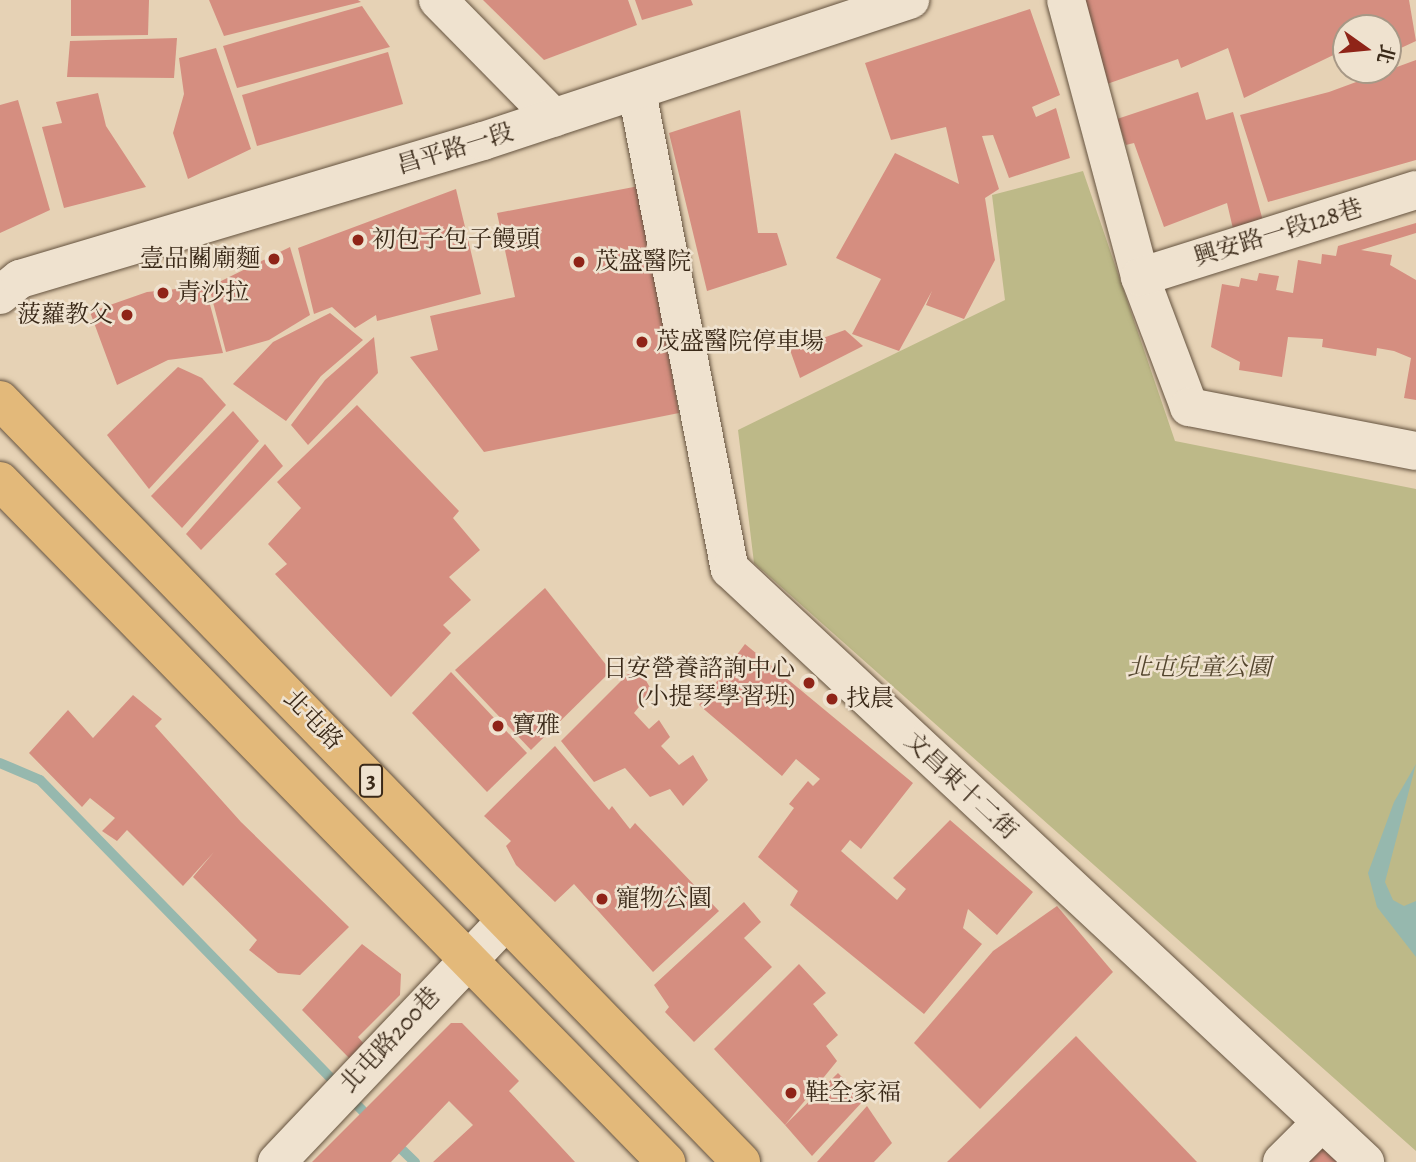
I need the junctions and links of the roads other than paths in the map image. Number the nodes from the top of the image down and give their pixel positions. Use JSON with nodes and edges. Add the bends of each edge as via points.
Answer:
{"nodes":[{"id":1,"x":438,"y":0,"type":"edge"},
{"id":2,"x":910,"y":0,"type":"edge"},
{"id":3,"x":1066,"y":0,"type":"edge"},
{"id":4,"x":637,"y":92,"type":"junction"},
{"id":5,"x":554,"y":118,"type":"junction"},
{"id":6,"x":1416,"y":190,"type":"edge"},
{"id":7,"x":1140,"y":276,"type":"junction"},
{"id":8,"x":0,"y":295,"type":"edge"},
{"id":9,"x":0,"y":400,"type":"edge"},
{"id":10,"x":1416,"y":451,"type":"edge"},
{"id":11,"x":0,"y":481,"type":"edge"},
{"id":12,"x":506,"y":921,"type":"junction"},
{"id":13,"x":467,"y":959,"type":"junction"},
{"id":14,"x":1320,"y":1124,"type":"junction"},
{"id":15,"x":277,"y":1162,"type":"edge"},
{"id":16,"x":666,"y":1162,"type":"edge"},
{"id":17,"x":741,"y":1162,"type":"edge"},
{"id":18,"x":1282,"y":1162,"type":"edge"},
{"id":19,"x":1365,"y":1162,"type":"edge"}],
"edges":[{"from":1,"to":5,"type":"street"},
{"from":2,"to":4,"type":"street","name":"昌平路一段"},
{"from":3,"to":7,"type":"street"},
{"from":4,"to":5,"type":"street","name":"昌平路一段"},
{"from":4,"to":14,"type":"street","name":"文昌東十二街","via":[[730,569]]},
{"from":5,"to":8,"type":"street","name":"昌平路一段","via":[[20,279]]},
{"from":6,"to":7,"type":"street","name":"興安路一段128巷"},
{"from":7,"to":10,"type":"street","via":[[1189,407]]},
{"from":9,"to":12,"type":"main road","name":"北屯路","number":"3"},
{"from":11,"to":13,"type":"main road","number":"3"},
{"from":12,"to":13,"type":"street","name":"北屯路200巷"},
{"from":12,"to":17,"type":"main road","name":"北屯路","number":"3"},
{"from":13,"to":15,"type":"street","name":"北屯路200巷"},
{"from":13,"to":16,"type":"main road","number":"3"},
{"from":14,"to":18,"type":"street"},
{"from":14,"to":19,"type":"street","name":"文昌東十二街"}]}
